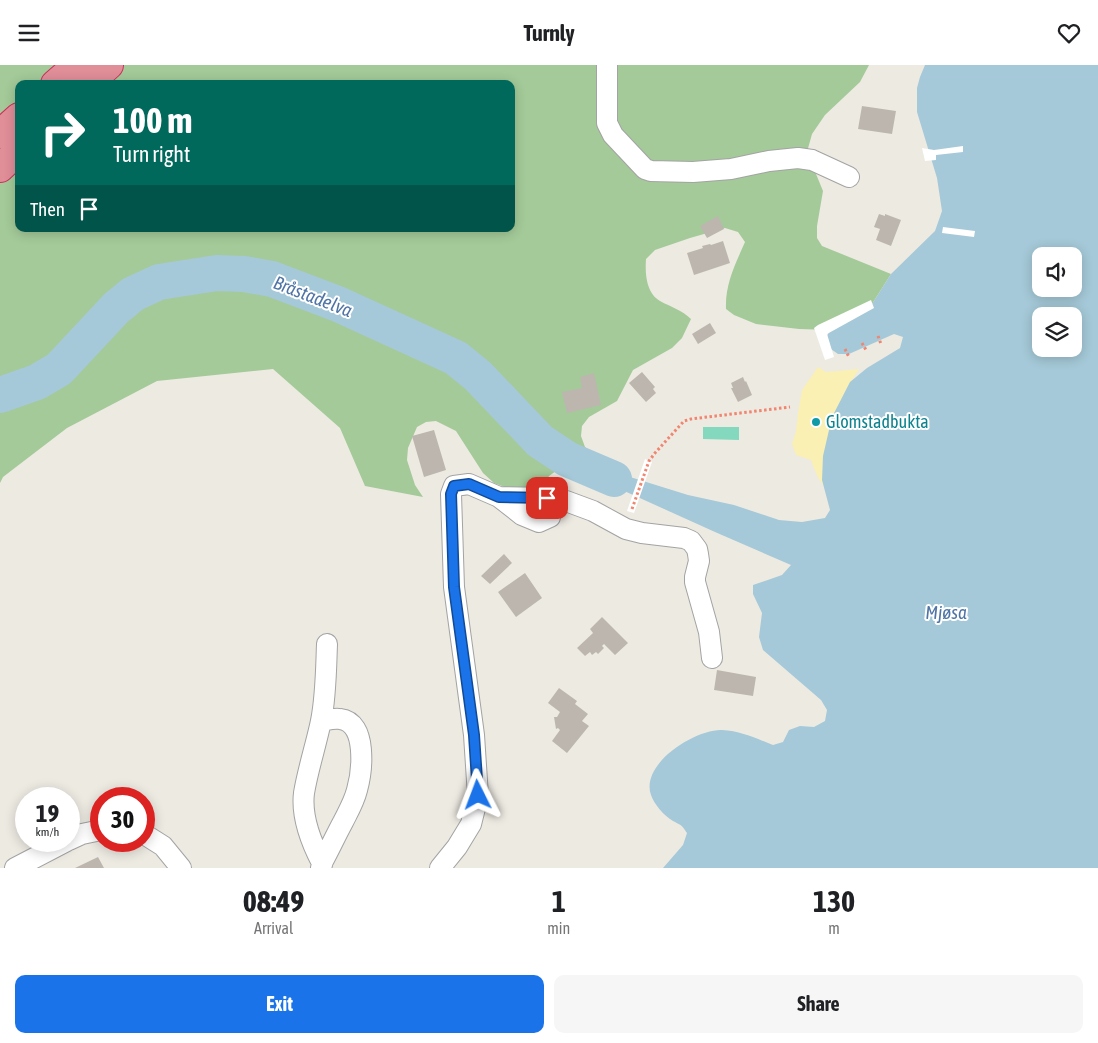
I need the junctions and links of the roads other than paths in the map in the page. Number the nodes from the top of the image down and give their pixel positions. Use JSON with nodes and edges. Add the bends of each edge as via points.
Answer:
{"nodes":[{"id":1,"x":77,"y":65,"type":"edge"},
{"id":2,"x":108,"y":65,"type":"edge"},
{"id":3,"x":607,"y":65,"type":"edge"},
{"id":4,"x":60,"y":80,"type":"edge"},
{"id":5,"x":92,"y":80,"type":"edge"},
{"id":6,"x":15,"y":121,"type":"edge"},
{"id":7,"x":0,"y":134,"type":"edge"},
{"id":8,"x":15,"y":154,"type":"edge"},
{"id":9,"x":0,"y":168,"type":"edge"},
{"id":10,"x":849,"y":177,"type":"dead end"},
{"id":11,"x":327,"y":644,"type":"dead end"},
{"id":12,"x":712,"y":658,"type":"dead end"},
{"id":13,"x":321,"y":721,"type":"junction"},
{"id":14,"x":155,"y":841,"type":"edge"},
{"id":15,"x":46,"y":852,"type":"edge"},
{"id":16,"x":322,"y":865,"type":"edge"},
{"id":17,"x":176,"y":867,"type":"edge"},
{"id":18,"x":15,"y":868,"type":"edge"},
{"id":19,"x":440,"y":868,"type":"edge"}],
"edges":[{"from":1,"to":4,"type":"highway"},
{"from":2,"to":5,"type":"highway"},
{"from":3,"to":10,"type":"street","via":[[607,123],[613,135],[646,169],[693,172],[798,158],[812,160]]},
{"from":6,"to":7,"type":"highway"},
{"from":8,"to":9,"type":"highway"},
{"from":11,"to":13,"type":"street","via":[[326,691]]},
{"from":12,"to":19,"type":"street","via":[[709,632],[695,582],[698,554],[691,541],[626,529],[566,501],[499,497],[469,484],[454,486],[451,494],[454,587],[474,735],[478,795],[471,825]]},
{"from":13,"to":16,"type":"street","via":[[304,794],[304,810]]},
{"from":13,"to":16,"type":"street","via":[[340,719],[349,722],[359,734],[361,749],[357,791]]},
{"from":14,"to":17,"type":"street"},
{"from":15,"to":18,"type":"street"}]}
